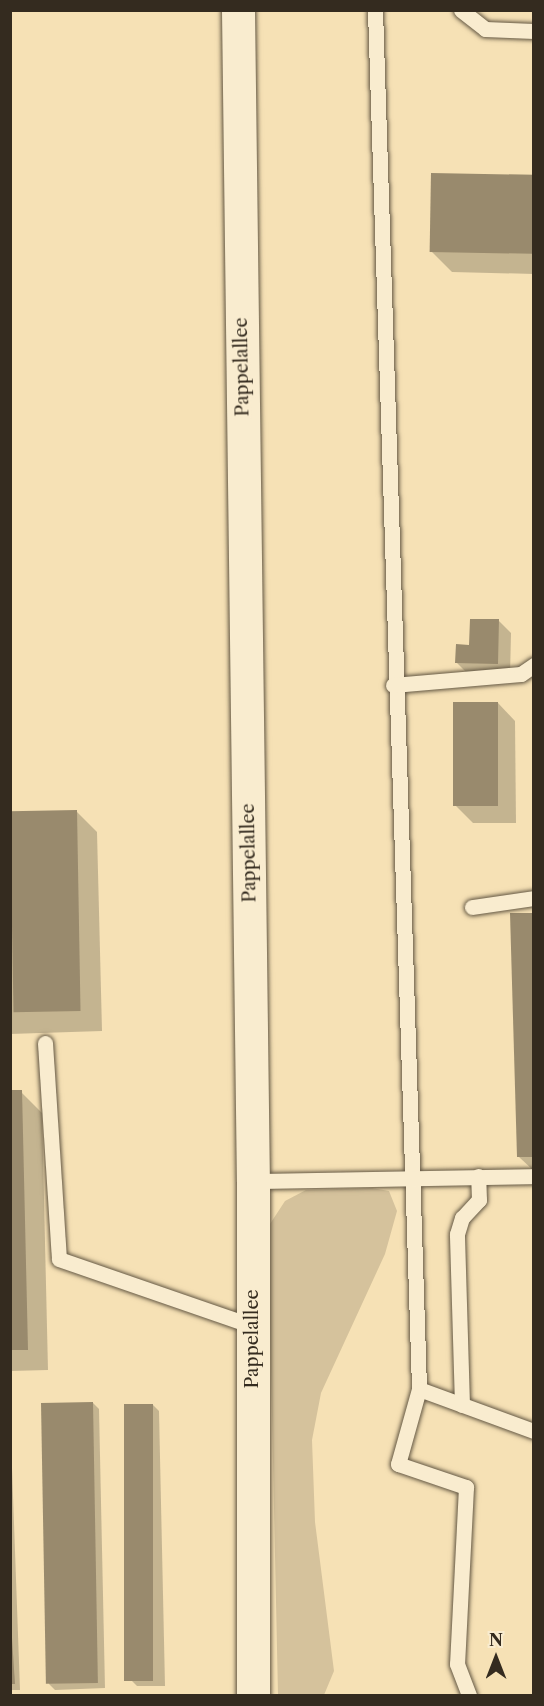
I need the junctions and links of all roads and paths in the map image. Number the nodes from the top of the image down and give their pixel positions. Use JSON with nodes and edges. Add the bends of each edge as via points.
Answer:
{"nodes":[{"id":1,"x":238,"y":10,"type":"edge"},
{"id":2,"x":375,"y":10,"type":"edge"},
{"id":3,"x":461,"y":10,"type":"edge"},
{"id":4,"x":534,"y":31,"type":"edge"},
{"id":5,"x":534,"y":666,"type":"edge"},
{"id":6,"x":393,"y":685,"type":"junction"},
{"id":7,"x":534,"y":898,"type":"edge"},
{"id":8,"x":472,"y":907,"type":"dead end"},
{"id":9,"x":45,"y":1043,"type":"dead end"},
{"id":10,"x":478,"y":1176,"type":"junction"},
{"id":11,"x":534,"y":1176,"type":"edge"},
{"id":12,"x":408,"y":1178,"type":"junction"},
{"id":13,"x":253,"y":1181,"type":"junction"},
{"id":14,"x":252,"y":1326,"type":"junction"},
{"id":15,"x":419,"y":1389,"type":"junction"},
{"id":16,"x":462,"y":1405,"type":"junction"},
{"id":17,"x":534,"y":1431,"type":"edge"},
{"id":18,"x":253,"y":1695,"type":"edge"},
{"id":19,"x":469,"y":1695,"type":"edge"}],
"edges":[{"from":1,"to":13,"type":"main road","name":"Pappelallee"},
{"from":2,"to":6,"type":"lane"},
{"from":3,"to":4,"type":"lane","via":[[485,29]]},
{"from":5,"to":6,"type":"lane","via":[[520,674]]},
{"from":6,"to":12,"type":"lane"},
{"from":7,"to":8,"type":"lane"},
{"from":9,"to":14,"type":"lane","via":[[59,1259]]},
{"from":10,"to":11,"type":"lane"},
{"from":10,"to":12,"type":"lane"},
{"from":10,"to":16,"type":"lane","via":[[478,1200],[462,1218],[457,1234]]},
{"from":12,"to":13,"type":"lane"},
{"from":12,"to":15,"type":"lane"},
{"from":13,"to":14,"type":"main road","name":"Pappelallee"},
{"from":14,"to":18,"type":"main road","name":"Pappelallee"},
{"from":15,"to":16,"type":"lane"},
{"from":15,"to":19,"type":"lane","via":[[398,1464],[466,1486],[457,1664]]},
{"from":16,"to":17,"type":"lane"}]}
